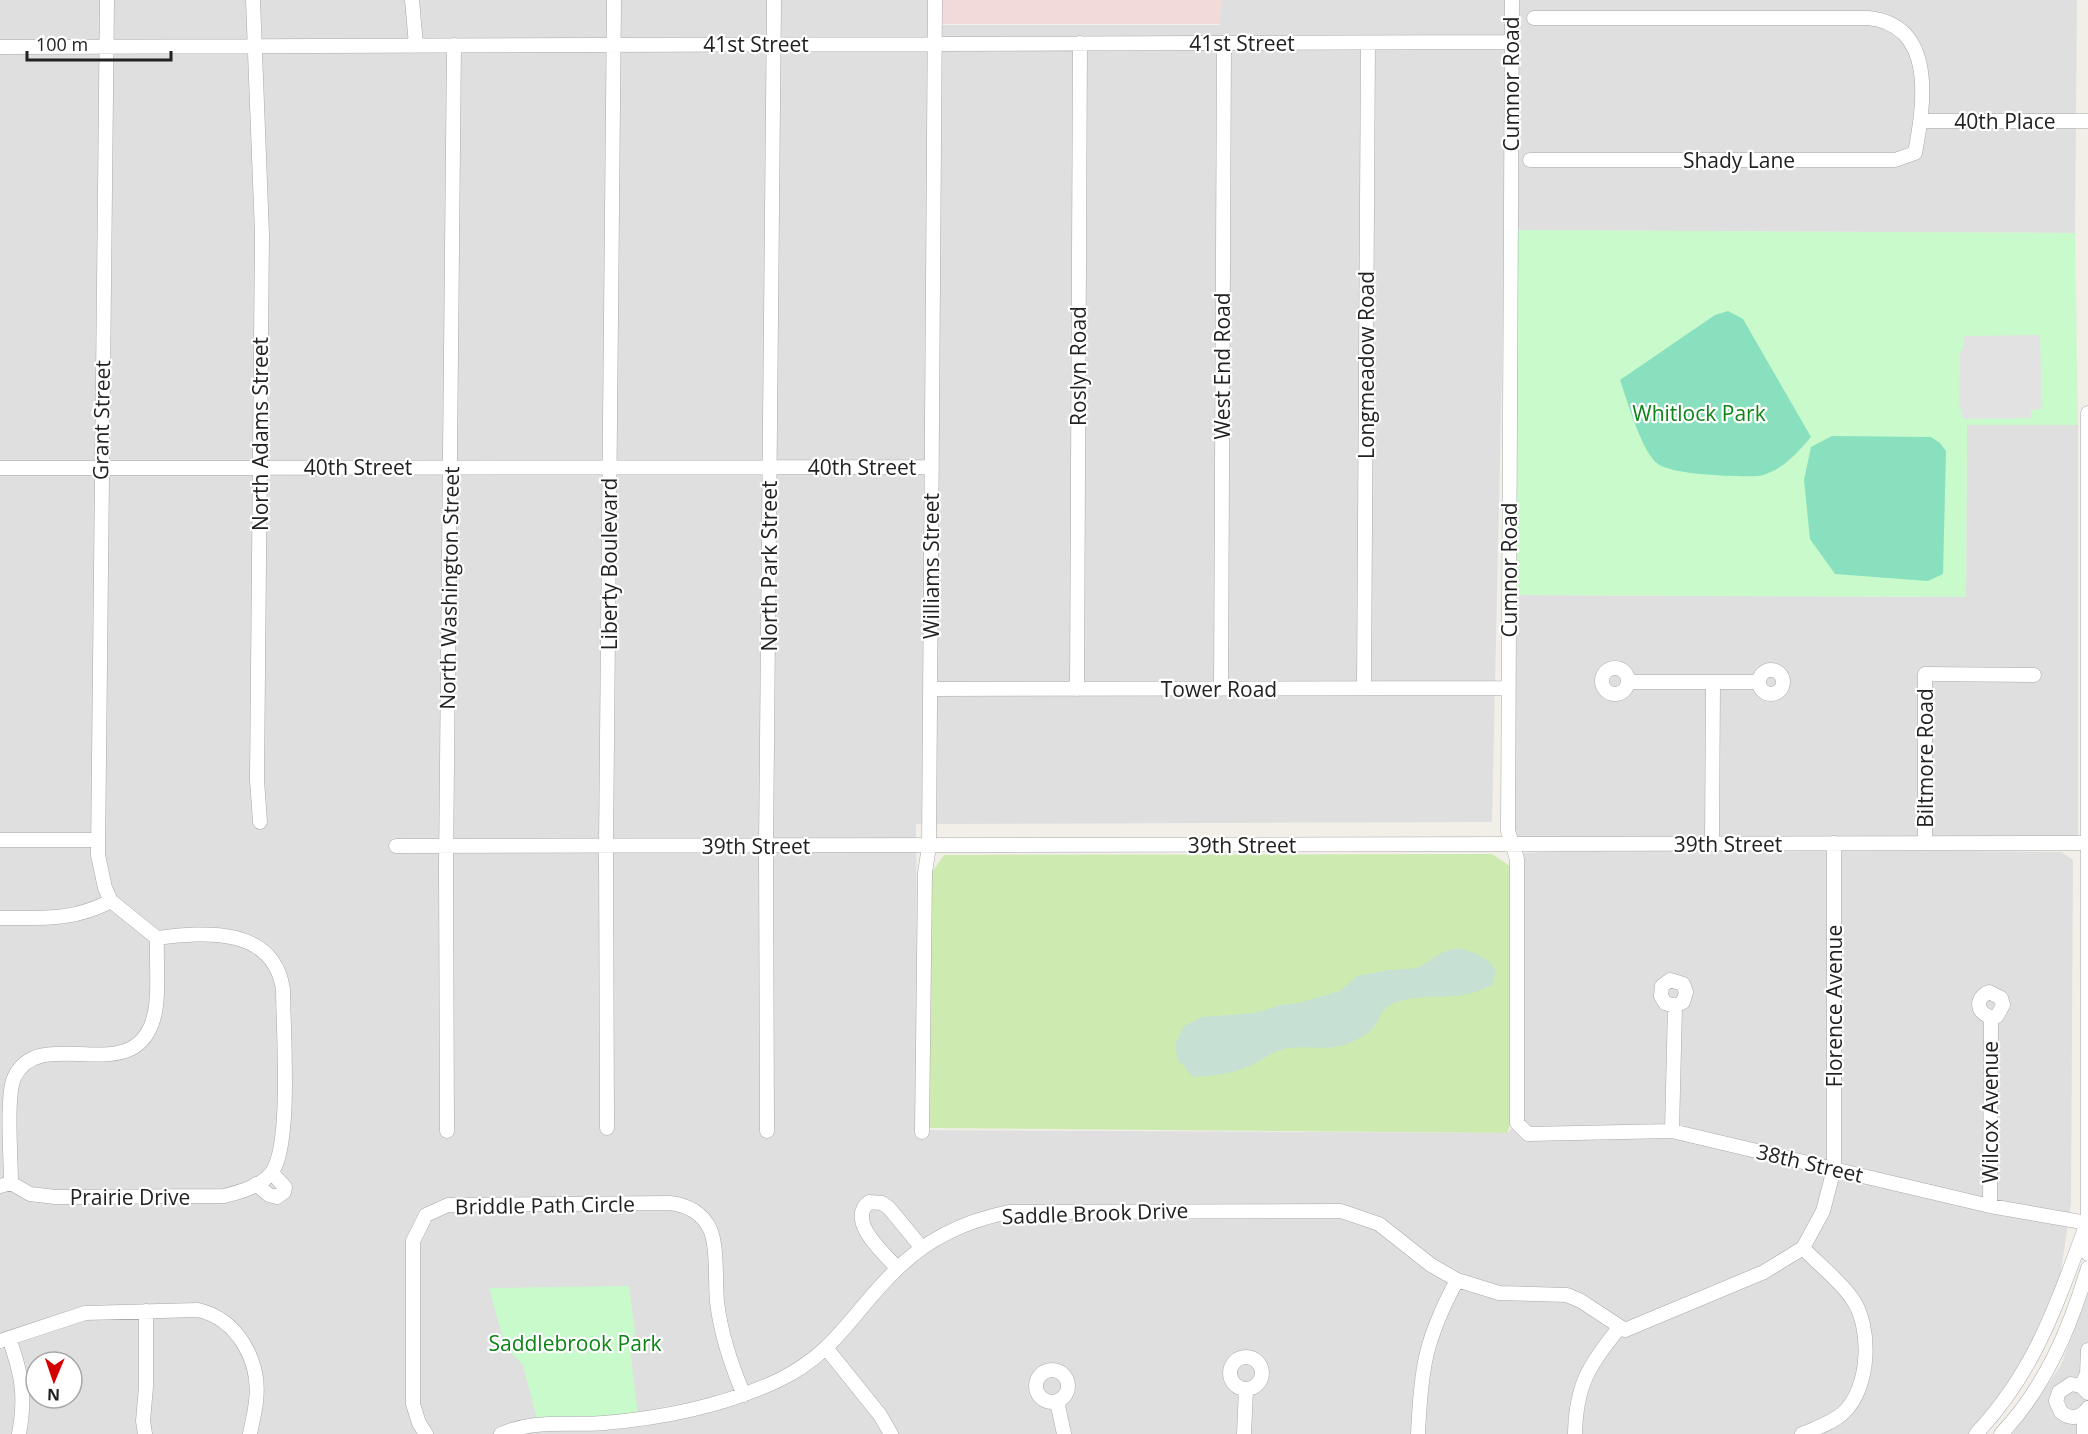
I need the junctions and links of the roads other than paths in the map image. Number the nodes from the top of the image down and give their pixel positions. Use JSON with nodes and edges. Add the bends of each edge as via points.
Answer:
{"nodes":[{"id":1,"x":107,"y":0,"type":"edge"},
{"id":2,"x":253,"y":0,"type":"edge"},
{"id":3,"x":412,"y":0,"type":"edge"},
{"id":4,"x":614,"y":0,"type":"edge"},
{"id":5,"x":774,"y":0,"type":"edge"},
{"id":6,"x":935,"y":0,"type":"edge"},
{"id":7,"x":1512,"y":0,"type":"edge"},
{"id":8,"x":1534,"y":18,"type":"dead end"},
{"id":9,"x":1511,"y":42,"type":"junction"},
{"id":10,"x":1080,"y":43,"type":"junction"},
{"id":11,"x":1224,"y":43,"type":"junction"},
{"id":12,"x":1368,"y":43,"type":"junction"},
{"id":13,"x":774,"y":44,"type":"junction"},
{"id":14,"x":935,"y":44,"type":"junction"},
{"id":15,"x":105,"y":45,"type":"junction"},
{"id":16,"x":256,"y":45,"type":"junction"},
{"id":17,"x":416,"y":45,"type":"junction"},
{"id":18,"x":454,"y":45,"type":"junction"},
{"id":19,"x":614,"y":45,"type":"junction"},
{"id":20,"x":0,"y":47,"type":"edge"},
{"id":21,"x":1921,"y":121,"type":"junction"},
{"id":22,"x":2088,"y":121,"type":"edge"},
{"id":23,"x":1530,"y":160,"type":"dead end"},
{"id":24,"x":2088,"y":413,"type":"edge"},
{"id":25,"x":610,"y":466,"type":"junction"},
{"id":26,"x":770,"y":466,"type":"junction"},
{"id":27,"x":450,"y":467,"type":"junction"},
{"id":28,"x":932,"y":467,"type":"junction"},
{"id":29,"x":0,"y":468,"type":"edge"},
{"id":30,"x":100,"y":468,"type":"junction"},
{"id":31,"x":260,"y":468,"type":"junction"},
{"id":32,"x":2034,"y":675,"type":"dead end"},
{"id":33,"x":1713,"y":681,"type":"junction"},
{"id":34,"x":1758,"y":681,"type":"dead end"},
{"id":35,"x":1628,"y":682,"type":"dead end"},
{"id":36,"x":1221,"y":688,"type":"junction"},
{"id":37,"x":1364,"y":688,"type":"junction"},
{"id":38,"x":1508,"y":688,"type":"junction"},
{"id":39,"x":930,"y":689,"type":"junction"},
{"id":40,"x":1077,"y":689,"type":"junction"},
{"id":41,"x":260,"y":822,"type":"dead end"},
{"id":42,"x":0,"y":840,"type":"edge"},
{"id":43,"x":98,"y":840,"type":"junction"},
{"id":44,"x":1834,"y":843,"type":"junction"},
{"id":45,"x":1925,"y":843,"type":"junction"},
{"id":46,"x":2088,"y":843,"type":"edge"},
{"id":47,"x":1513,"y":844,"type":"junction"},
{"id":48,"x":1712,"y":844,"type":"junction"},
{"id":49,"x":606,"y":845,"type":"junction"},
{"id":50,"x":396,"y":846,"type":"dead end"},
{"id":51,"x":447,"y":846,"type":"junction"},
{"id":52,"x":929,"y":846,"type":"junction"},
{"id":53,"x":766,"y":847,"type":"junction"},
{"id":54,"x":111,"y":901,"type":"junction"},
{"id":55,"x":0,"y":918,"type":"edge"},
{"id":56,"x":157,"y":938,"type":"junction"},
{"id":57,"x":1675,"y":1006,"type":"dead end"},
{"id":58,"x":1991,"y":1017,"type":"dead end"},
{"id":59,"x":607,"y":1128,"type":"dead end"},
{"id":60,"x":447,"y":1131,"type":"dead end"},
{"id":61,"x":768,"y":1131,"type":"dead end"},
{"id":62,"x":1672,"y":1131,"type":"junction"},
{"id":63,"x":922,"y":1132,"type":"dead end"},
{"id":64,"x":1528,"y":1134,"type":"joint"},
{"id":65,"x":1834,"y":1169,"type":"junction"},
{"id":66,"x":5,"y":1184,"type":"edge"},
{"id":67,"x":1990,"y":1206,"type":"junction"},
{"id":68,"x":2087,"y":1223,"type":"edge"},
{"id":69,"x":922,"y":1248,"type":"junction"},
{"id":70,"x":1803,"y":1248,"type":"junction"},
{"id":71,"x":2088,"y":1254,"type":"edge"},
{"id":72,"x":897,"y":1268,"type":"junction"},
{"id":73,"x":2088,"y":1268,"type":"edge"},
{"id":74,"x":1457,"y":1280,"type":"junction"},
{"id":75,"x":146,"y":1311,"type":"junction"},
{"id":76,"x":1619,"y":1328,"type":"junction"},
{"id":77,"x":5,"y":1339,"type":"edge"},
{"id":78,"x":827,"y":1349,"type":"junction"},
{"id":79,"x":2088,"y":1350,"type":"edge"},
{"id":80,"x":1246,"y":1389,"type":"dead end"},
{"id":81,"x":2085,"y":1389,"type":"edge"},
{"id":82,"x":744,"y":1395,"type":"junction"},
{"id":83,"x":1057,"y":1401,"type":"dead end"},
{"id":84,"x":2086,"y":1411,"type":"edge"},
{"id":85,"x":19,"y":1434,"type":"edge"},
{"id":86,"x":145,"y":1434,"type":"edge"},
{"id":87,"x":250,"y":1434,"type":"edge"},
{"id":88,"x":426,"y":1434,"type":"edge"},
{"id":89,"x":501,"y":1434,"type":"edge"},
{"id":90,"x":891,"y":1434,"type":"edge"},
{"id":91,"x":1064,"y":1434,"type":"edge"},
{"id":92,"x":1244,"y":1434,"type":"edge"},
{"id":93,"x":1418,"y":1434,"type":"edge"},
{"id":94,"x":1575,"y":1434,"type":"edge"},
{"id":95,"x":1802,"y":1434,"type":"edge"},
{"id":96,"x":1976,"y":1434,"type":"edge"},
{"id":97,"x":2001,"y":1434,"type":"edge"},
{"id":98,"x":2084,"y":1434,"type":"edge"}],
"edges":[{"from":1,"to":15,"type":"street","name":"Grant Street"},
{"from":2,"to":16,"type":"street","name":"North Adams Street"},
{"from":3,"to":17,"type":"street"},
{"from":4,"to":19,"type":"street","name":"Liberty Boulevard"},
{"from":5,"to":13,"type":"street","name":"North Park Street"},
{"from":6,"to":14,"type":"street","name":"Williams Street"},
{"from":7,"to":9,"type":"street","name":"Cumnor Road"},
{"from":8,"to":21,"type":"street","via":[[1883,20],[1906,33],[1918,55]]},
{"from":9,"to":12,"type":"street","name":"41st Street"},
{"from":9,"to":38,"type":"street","name":"Cumnor Road"},
{"from":10,"to":11,"type":"street","name":"41st Street"},
{"from":10,"to":14,"type":"street","name":"41st Street"},
{"from":10,"to":40,"type":"street","name":"Roslyn Road"},
{"from":11,"to":12,"type":"street","name":"41st Street"},
{"from":11,"to":36,"type":"street","name":"West End Road"},
{"from":12,"to":37,"type":"street","name":"Longmeadow Road"},
{"from":13,"to":14,"type":"street","name":"41st Street"},
{"from":13,"to":19,"type":"street","name":"41st Street"},
{"from":13,"to":26,"type":"street","name":"North Park Street"},
{"from":14,"to":28,"type":"street","name":"Williams Street"},
{"from":15,"to":16,"type":"street","name":"41st Street"},
{"from":15,"to":20,"type":"street","name":"41st Street"},
{"from":15,"to":30,"type":"street","name":"Grant Street"},
{"from":16,"to":17,"type":"street","name":"41st Street"},
{"from":16,"to":31,"type":"street","name":"North Adams Street","via":[[262,234]]},
{"from":17,"to":18,"type":"street","name":"41st Street"},
{"from":18,"to":19,"type":"street","name":"41st Street"},
{"from":18,"to":27,"type":"street","name":"North Washington Street"},
{"from":19,"to":25,"type":"street","name":"Liberty Boulevard"},
{"from":21,"to":22,"type":"street","name":"40th Place"},
{"from":21,"to":23,"type":"street","name":"Shady Lane","via":[[1915,153],[1895,160]]},
{"from":24,"to":46,"type":"street"},
{"from":25,"to":26,"type":"street","name":"40th Street"},
{"from":25,"to":27,"type":"street","name":"40th Street"},
{"from":25,"to":49,"type":"street","name":"Liberty Boulevard"},
{"from":26,"to":28,"type":"street","name":"40th Street"},
{"from":26,"to":53,"type":"street","name":"North Park Street"},
{"from":27,"to":31,"type":"street","name":"40th Street"},
{"from":27,"to":51,"type":"street","name":"North Washington Street"},
{"from":28,"to":39,"type":"street","name":"Williams Street"},
{"from":29,"to":30,"type":"street","name":"40th Street"},
{"from":30,"to":31,"type":"street","name":"40th Street"},
{"from":30,"to":43,"type":"street","name":"Grant Street"},
{"from":31,"to":41,"type":"street","name":"North Adams Street"},
{"from":32,"to":45,"type":"street","name":"Biltmore Road","via":[[1925,674]]},
{"from":33,"to":34,"type":"street"},
{"from":33,"to":35,"type":"street"},
{"from":33,"to":48,"type":"street"},
{"from":36,"to":37,"type":"street","name":"Tower Road"},
{"from":36,"to":40,"type":"street","name":"Tower Road"},
{"from":37,"to":38,"type":"street","name":"Tower Road"},
{"from":38,"to":47,"type":"street","name":"Cumnor Road","via":[[1508,831]]},
{"from":39,"to":40,"type":"street","name":"Tower Road"},
{"from":39,"to":52,"type":"street","name":"Williams Street"},
{"from":42,"to":43,"type":"street"},
{"from":43,"to":54,"type":"street","name":"Grant Street","via":[[102,874]]},
{"from":44,"to":45,"type":"street","name":"39th Street"},
{"from":44,"to":48,"type":"street","name":"39th Street"},
{"from":44,"to":65,"type":"street","name":"Florence Avenue"},
{"from":45,"to":46,"type":"street","name":"39th Street"},
{"from":46,"to":68,"type":"street"},
{"from":47,"to":48,"type":"street","name":"39th Street"},
{"from":47,"to":52,"type":"street","name":"39th Street"},
{"from":47,"to":64,"type":"street","name":"Cumnor Road","via":[[1517,859],[1517,1123]]},
{"from":49,"to":51,"type":"street","name":"39th Street"},
{"from":49,"to":53,"type":"street","name":"39th Street"},
{"from":49,"to":59,"type":"street","name":"Liberty Boulevard"},
{"from":50,"to":51,"type":"street","name":"39th Street"},
{"from":51,"to":60,"type":"street","name":"North Washington Street"},
{"from":52,"to":53,"type":"street","name":"39th Street"},
{"from":52,"to":63,"type":"street","name":"Williams Street","via":[[925,873]]},
{"from":53,"to":61,"type":"street","name":"North Park Street"},
{"from":54,"to":55,"type":"street","via":[[72,917]]},
{"from":54,"to":56,"type":"street"},
{"from":56,"to":66,"type":"street","via":[[154,1016],[138,1044],[114,1054],[40,1055],[24,1064],[15,1076]]},
{"from":56,"to":66,"type":"street","name":"Prairie Drive","via":[[235,936],[268,956],[279,974],[283,989],[280,1155],[263,1179],[242,1192],[224,1196],[40,1197]]},
{"from":57,"to":62,"type":"street"},
{"from":58,"to":67,"type":"street","name":"Wilcox Avenue"},
{"from":62,"to":64,"type":"street","name":"38th Street"},
{"from":62,"to":65,"type":"street","name":"38th Street"},
{"from":65,"to":67,"type":"street","name":"38th Street"},
{"from":65,"to":70,"type":"street","name":"Florence Avenue","via":[[1822,1211]]},
{"from":67,"to":68,"type":"street","name":"38th Street"},
{"from":68,"to":71,"type":"street"},
{"from":68,"to":96,"type":"street","via":[[2059,1301],[2029,1366],[2003,1405]]},
{"from":69,"to":72,"type":"street","name":"Saddle Brook Drive"},
{"from":69,"to":72,"type":"street","via":[[882,1203],[869,1202],[863,1206],[862,1227]]},
{"from":69,"to":74,"type":"street","name":"Saddle Brook Drive","via":[[966,1223],[1028,1210],[1333,1210],[1379,1224]]},
{"from":70,"to":76,"type":"street","via":[[1754,1276],[1625,1330]]},
{"from":70,"to":95,"type":"street","via":[[1852,1298],[1861,1321],[1864,1352],[1858,1391],[1843,1413]]},
{"from":72,"to":78,"type":"street","name":"Saddle Brook Drive"},
{"from":73,"to":97,"type":"street","via":[[2076,1308],[2045,1376],[2018,1417]]},
{"from":74,"to":76,"type":"street","name":"Saddle Brook Drive","via":[[1499,1293],[1567,1295]]},
{"from":74,"to":93,"type":"street","via":[[1424,1357]]},
{"from":75,"to":77,"type":"street","via":[[85,1313]]},
{"from":75,"to":86,"type":"street","via":[[142,1421]]},
{"from":75,"to":87,"type":"street","via":[[198,1310],[228,1322],[245,1345],[253,1367],[257,1399]]},
{"from":76,"to":94,"type":"street","via":[[1594,1359],[1582,1383],[1576,1403]]},
{"from":77,"to":85,"type":"street","via":[[22,1374]]},
{"from":78,"to":82,"type":"street","name":"Saddle Brook Drive","via":[[796,1371]]},
{"from":78,"to":90,"type":"street"},
{"from":79,"to":81,"type":"street"},
{"from":80,"to":92,"type":"street"},
{"from":81,"to":84,"type":"street","via":[[2065,1386],[2056,1401],[2068,1416],[2077,1417]]},
{"from":82,"to":88,"type":"street","name":"Briddle Path Circle","via":[[726,1348],[713,1238],[701,1216],[687,1207],[670,1203],[448,1205],[426,1215],[413,1241],[413,1404]]},
{"from":82,"to":89,"type":"street","name":"Saddle Brook Drive","via":[[655,1417],[602,1423],[531,1424]]},
{"from":83,"to":91,"type":"street"},
{"from":84,"to":98,"type":"street"}]}
